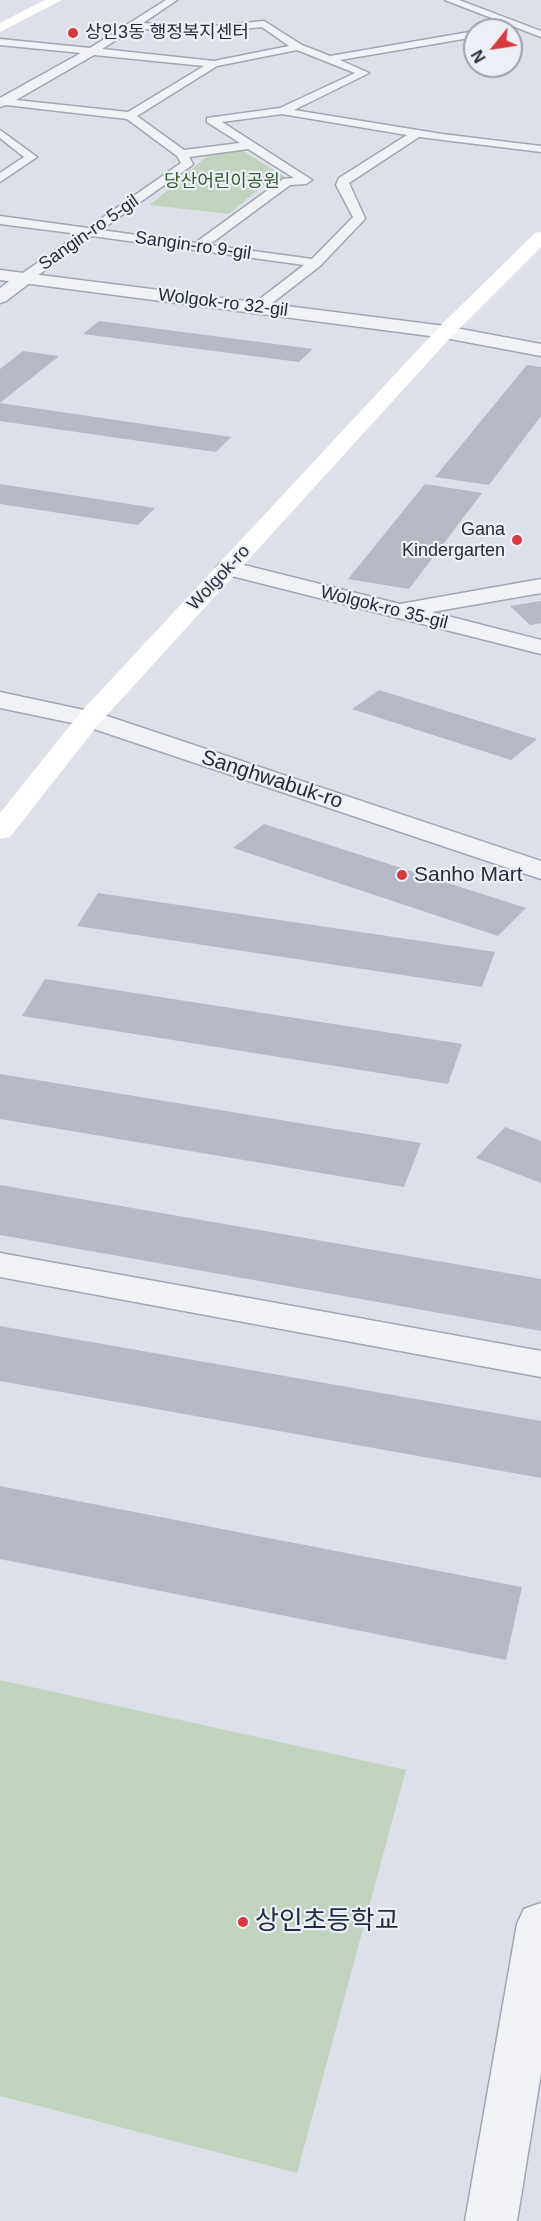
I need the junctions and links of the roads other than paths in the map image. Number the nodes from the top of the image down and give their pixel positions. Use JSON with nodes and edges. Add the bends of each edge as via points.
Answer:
{"nodes":[{"id":1,"x":55,"y":0,"type":"edge"},
{"id":2,"x":172,"y":0,"type":"edge"},
{"id":3,"x":450,"y":0,"type":"edge"},
{"id":4,"x":500,"y":18,"type":"edge"},
{"id":5,"x":132,"y":25,"type":"junction"},
{"id":6,"x":523,"y":26,"type":"edge"},
{"id":7,"x":0,"y":28,"type":"edge"},
{"id":8,"x":541,"y":34,"type":"edge"},
{"id":9,"x":463,"y":36,"type":"edge"},
{"id":10,"x":0,"y":42,"type":"edge"},
{"id":11,"x":298,"y":47,"type":"junction"},
{"id":12,"x":93,"y":51,"type":"junction"},
{"id":13,"x":327,"y":59,"type":"junction"},
{"id":14,"x":214,"y":64,"type":"junction"},
{"id":15,"x":1,"y":102,"type":"edge"},
{"id":16,"x":282,"y":111,"type":"junction"},
{"id":17,"x":130,"y":116,"type":"junction"},
{"id":18,"x":0,"y":133,"type":"edge"},
{"id":19,"x":417,"y":133,"type":"junction"},
{"id":20,"x":250,"y":145,"type":"junction"},
{"id":21,"x":541,"y":149,"type":"edge"},
{"id":22,"x":182,"y":154,"type":"junction"},
{"id":23,"x":0,"y":178,"type":"edge"},
{"id":24,"x":0,"y":219,"type":"edge"},
{"id":25,"x":92,"y":232,"type":"junction"},
{"id":26,"x":541,"y":237,"type":"edge"},
{"id":27,"x":199,"y":246,"type":"junction"},
{"id":28,"x":315,"y":263,"type":"junction"},
{"id":29,"x":0,"y":275,"type":"edge"},
{"id":30,"x":25,"y":278,"type":"junction"},
{"id":31,"x":0,"y":297,"type":"edge"},
{"id":32,"x":257,"y":308,"type":"junction"},
{"id":33,"x":445,"y":332,"type":"junction"},
{"id":34,"x":541,"y":350,"type":"edge"},
{"id":35,"x":228,"y":568,"type":"junction"},
{"id":36,"x":541,"y":586,"type":"edge"},
{"id":37,"x":396,"y":612,"type":"junction"},
{"id":38,"x":541,"y":647,"type":"edge"},
{"id":39,"x":0,"y":700,"type":"edge"},
{"id":40,"x":89,"y":719,"type":"junction"},
{"id":41,"x":0,"y":831,"type":"edge"},
{"id":42,"x":541,"y":870,"type":"edge"},
{"id":43,"x":0,"y":1264,"type":"edge"},
{"id":44,"x":541,"y":1364,"type":"edge"},
{"id":45,"x":541,"y":1924,"type":"edge"},
{"id":46,"x":491,"y":2221,"type":"edge"}],
"edges":[{"from":1,"to":7,"type":"main road"},
{"from":2,"to":5,"type":"lane"},
{"from":3,"to":4,"type":"lane"},
{"from":5,"to":11,"type":"lane","via":[[193,32],[264,24]]},
{"from":5,"to":12,"type":"lane"},
{"from":6,"to":8,"type":"lane"},
{"from":9,"to":13,"type":"lane"},
{"from":10,"to":12,"type":"lane"},
{"from":11,"to":13,"type":"lane"},
{"from":11,"to":14,"type":"lane"},
{"from":12,"to":14,"type":"lane"},
{"from":12,"to":15,"type":"lane"},
{"from":13,"to":16,"type":"lane","via":[[364,73]]},
{"from":14,"to":17,"type":"lane"},
{"from":15,"to":17,"type":"lane"},
{"from":16,"to":19,"type":"lane"},
{"from":16,"to":20,"type":"lane","via":[[211,120]]},
{"from":17,"to":22,"type":"lane"},
{"from":18,"to":23,"type":"lane","via":[[31,156]]},
{"from":19,"to":21,"type":"lane"},
{"from":19,"to":28,"type":"lane","via":[[338,181],[358,218]]},
{"from":20,"to":22,"type":"lane"},
{"from":20,"to":27,"type":"lane","via":[[311,180],[287,182]]},
{"from":22,"to":25,"type":"lane","name":"Sangin-ro 5-gil","via":[[187,164]]},
{"from":24,"to":25,"type":"lane","name":"Sangin-ro 9-gil"},
{"from":25,"to":27,"type":"lane","name":"Sangin-ro 9-gil"},
{"from":25,"to":30,"type":"lane","name":"Sangin-ro 5-gil"},
{"from":26,"to":33,"type":"main road","name":"Wolgok-ro"},
{"from":27,"to":28,"type":"lane","name":"Sangin-ro 9-gil"},
{"from":28,"to":32,"type":"lane"},
{"from":29,"to":30,"type":"street","name":"Wolgok-ro 32-gil"},
{"from":30,"to":31,"type":"street"},
{"from":30,"to":32,"type":"street","name":"Wolgok-ro 32-gil"},
{"from":32,"to":33,"type":"street","name":"Wolgok-ro 32-gil"},
{"from":33,"to":34,"type":"street"},
{"from":33,"to":35,"type":"main road","name":"Wolgok-ro"},
{"from":35,"to":37,"type":"street","name":"Wolgok-ro 35-gil"},
{"from":35,"to":40,"type":"main road","name":"Wolgok-ro"},
{"from":36,"to":37,"type":"street"},
{"from":37,"to":38,"type":"street","name":"Wolgok-ro 35-gil"},
{"from":39,"to":40,"type":"street","name":"Sanghwabuk-ro"},
{"from":40,"to":41,"type":"main road","name":"Wolgok-ro"},
{"from":40,"to":42,"type":"street","name":"Sanghwabuk-ro"},
{"from":43,"to":44,"type":"street"},
{"from":45,"to":46,"type":"street"}]}
